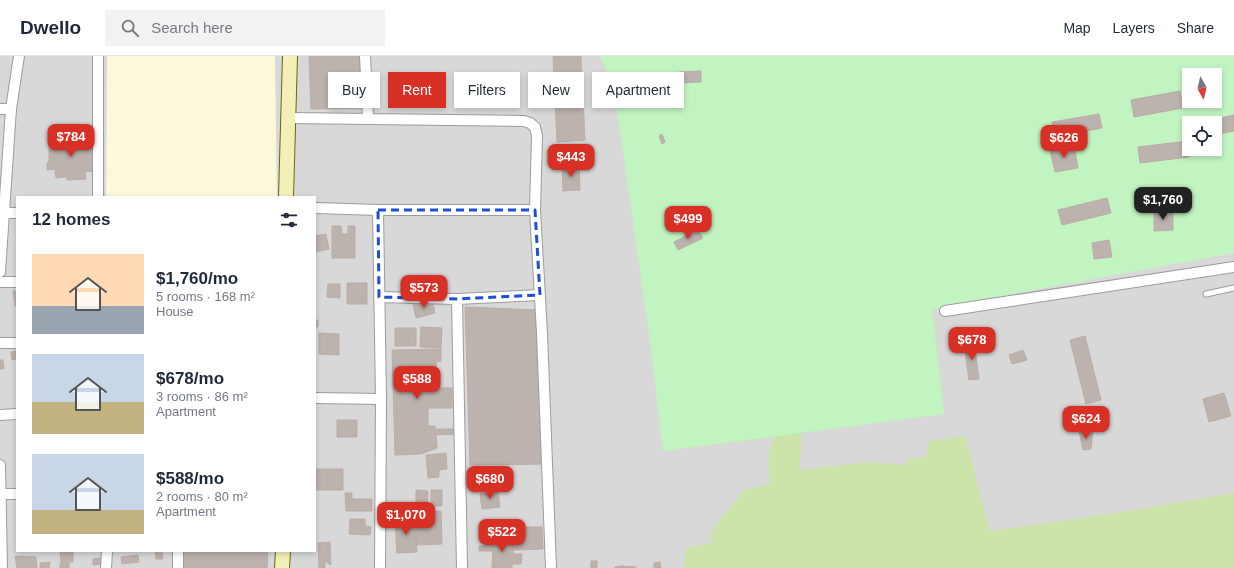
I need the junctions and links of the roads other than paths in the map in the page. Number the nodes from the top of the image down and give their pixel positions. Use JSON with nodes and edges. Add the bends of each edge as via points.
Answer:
{"nodes":[{"id":1,"x":19,"y":56,"type":"edge"},
{"id":2,"x":98,"y":56,"type":"edge"},
{"id":3,"x":290,"y":56,"type":"edge"},
{"id":4,"x":365,"y":56,"type":"edge"},
{"id":5,"x":0,"y":109,"type":"edge"},
{"id":6,"x":12,"y":109,"type":"junction"},
{"id":7,"x":289,"y":118,"type":"junction"},
{"id":8,"x":368,"y":118,"type":"junction"},
{"id":9,"x":4,"y":164,"type":"edge"},
{"id":10,"x":98,"y":196,"type":"edge"},
{"id":11,"x":286,"y":196,"type":"edge"},
{"id":12,"x":316,"y":208,"type":"edge"},
{"id":13,"x":378,"y":210,"type":"junction"},
{"id":14,"x":535,"y":210,"type":"junction"},
{"id":15,"x":2,"y":213,"type":"edge"},
{"id":16,"x":16,"y":213,"type":"edge"},
{"id":17,"x":1234,"y":267,"type":"edge"},
{"id":18,"x":0,"y":272,"type":"edge"},
{"id":19,"x":0,"y":282,"type":"edge"},
{"id":20,"x":16,"y":282,"type":"edge"},
{"id":21,"x":1234,"y":288,"type":"edge"},
{"id":22,"x":1206,"y":294,"type":"dead end"},
{"id":23,"x":540,"y":295,"type":"junction"},
{"id":24,"x":379,"y":297,"type":"junction"},
{"id":25,"x":457,"y":299,"type":"junction"},
{"id":26,"x":945,"y":311,"type":"dead end"},
{"id":27,"x":0,"y":343,"type":"edge"},
{"id":28,"x":16,"y":343,"type":"edge"},
{"id":29,"x":316,"y":398,"type":"edge"},
{"id":30,"x":381,"y":399,"type":"junction"},
{"id":31,"x":16,"y":414,"type":"edge"},
{"id":32,"x":0,"y":415,"type":"edge"},
{"id":33,"x":0,"y":465,"type":"edge"},
{"id":34,"x":0,"y":494,"type":"edge"},
{"id":35,"x":16,"y":494,"type":"edge"},
{"id":36,"x":107,"y":552,"type":"edge"},
{"id":37,"x":178,"y":552,"type":"edge"},
{"id":38,"x":283,"y":552,"type":"edge"},
{"id":39,"x":2,"y":568,"type":"edge"},
{"id":40,"x":106,"y":568,"type":"edge"},
{"id":41,"x":178,"y":568,"type":"edge"},
{"id":42,"x":282,"y":568,"type":"edge"},
{"id":43,"x":380,"y":568,"type":"edge"},
{"id":44,"x":462,"y":568,"type":"edge"},
{"id":45,"x":551,"y":568,"type":"edge"}],
"edges":[{"from":1,"to":6,"type":"street"},
{"from":2,"to":10,"type":"street"},
{"from":3,"to":7,"type":"main road"},
{"from":4,"to":8,"type":"street"},
{"from":5,"to":6,"type":"street"},
{"from":6,"to":9,"type":"street"},
{"from":7,"to":8,"type":"street"},
{"from":7,"to":11,"type":"main road"},
{"from":8,"to":14,"type":"street","via":[[530,123],[535,127],[537,136]]},
{"from":9,"to":15,"type":"street"},
{"from":12,"to":13,"type":"street"},
{"from":13,"to":14,"type":"street"},
{"from":13,"to":24,"type":"street"},
{"from":14,"to":23,"type":"street"},
{"from":15,"to":16,"type":"street"},
{"from":15,"to":18,"type":"street"},
{"from":17,"to":26,"type":"street"},
{"from":19,"to":20,"type":"street"},
{"from":21,"to":22,"type":"lane"},
{"from":23,"to":25,"type":"street"},
{"from":23,"to":45,"type":"street"},
{"from":24,"to":25,"type":"street"},
{"from":24,"to":30,"type":"street"},
{"from":25,"to":44,"type":"street"},
{"from":27,"to":28,"type":"street"},
{"from":29,"to":30,"type":"street"},
{"from":30,"to":43,"type":"street"},
{"from":31,"to":32,"type":"street"},
{"from":33,"to":34,"type":"street"},
{"from":34,"to":35,"type":"street"},
{"from":34,"to":39,"type":"street"},
{"from":36,"to":40,"type":"street"},
{"from":37,"to":41,"type":"street"},
{"from":38,"to":42,"type":"main road"}]}
